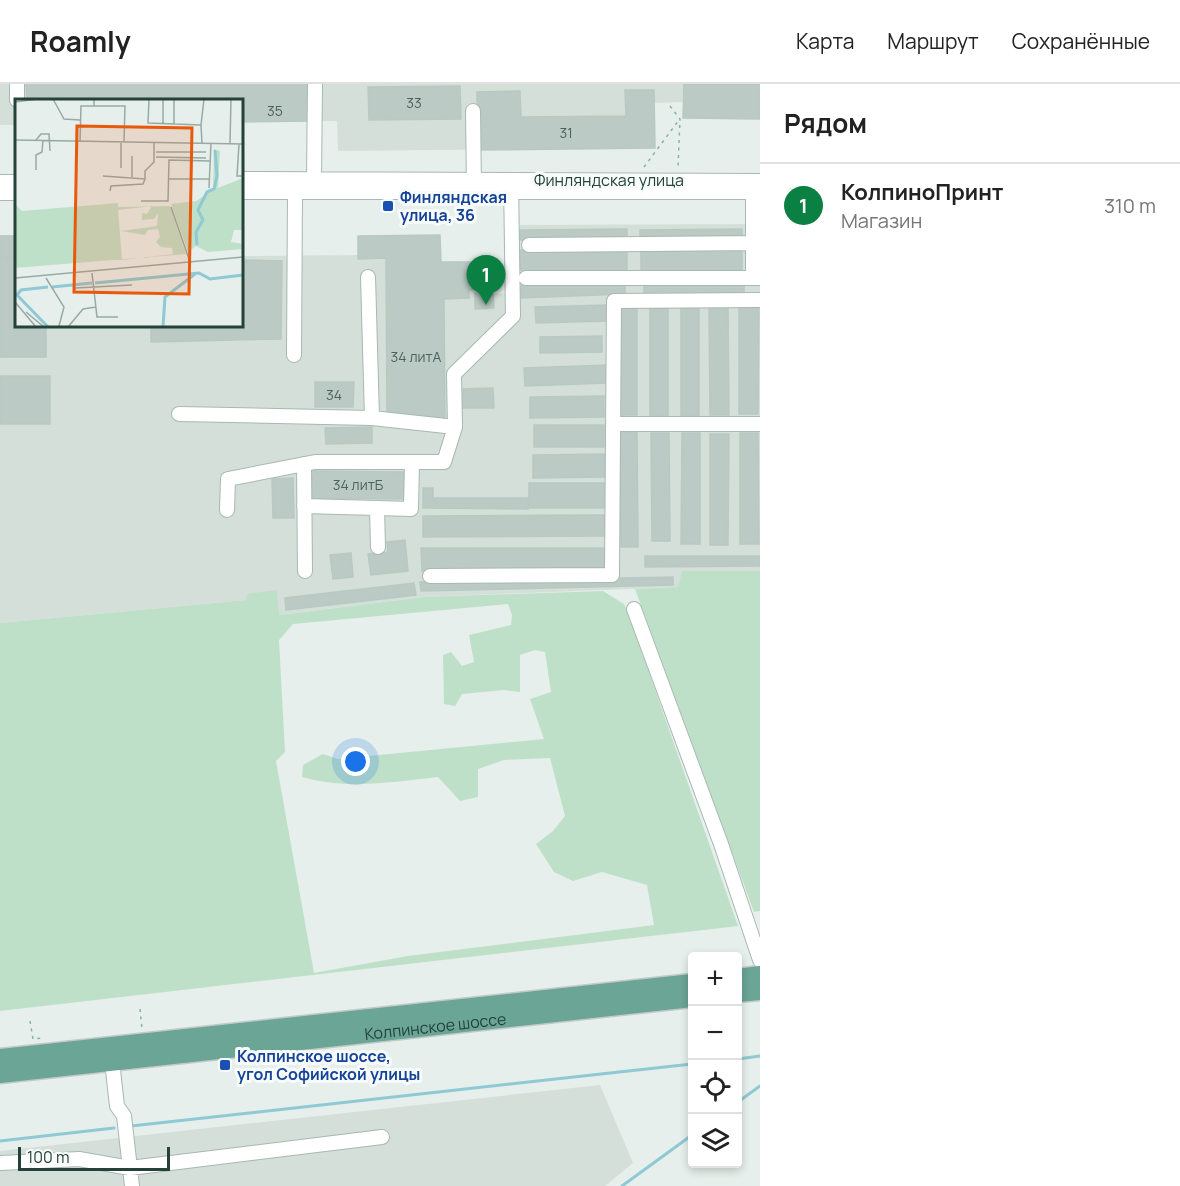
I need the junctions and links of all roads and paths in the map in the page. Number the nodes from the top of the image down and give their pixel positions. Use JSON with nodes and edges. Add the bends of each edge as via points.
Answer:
{"nodes":[{"id":1,"x":315,"y":84,"type":"edge"},
{"id":2,"x":670,"y":106,"type":"dead end"},
{"id":3,"x":473,"y":111,"type":"dead end"},
{"id":4,"x":680,"y":119,"type":"junction"},
{"id":5,"x":644,"y":168,"type":"dead end"},
{"id":6,"x":678,"y":168,"type":"dead end"},
{"id":7,"x":243,"y":179,"type":"edge"},
{"id":8,"x":314,"y":179,"type":"junction"},
{"id":9,"x":474,"y":186,"type":"junction"},
{"id":10,"x":511,"y":186,"type":"junction"},
{"id":11,"x":757,"y":186,"type":"edge"},
{"id":12,"x":243,"y":192,"type":"edge"},
{"id":13,"x":295,"y":192,"type":"junction"},
{"id":14,"x":0,"y":193,"type":"edge"},
{"id":15,"x":15,"y":194,"type":"edge"},
{"id":16,"x":757,"y":243,"type":"edge"},
{"id":17,"x":529,"y":245,"type":"dead end"},
{"id":18,"x":368,"y":277,"type":"dead end"},
{"id":19,"x":526,"y":278,"type":"dead end"},
{"id":20,"x":757,"y":278,"type":"edge"},
{"id":21,"x":760,"y":300,"type":"edge"},
{"id":22,"x":294,"y":355,"type":"dead end"},
{"id":23,"x":180,"y":414,"type":"dead end"},
{"id":24,"x":372,"y":418,"type":"junction"},
{"id":25,"x":614,"y":424,"type":"junction"},
{"id":26,"x":760,"y":424,"type":"edge"},
{"id":27,"x":455,"y":427,"type":"junction"},
{"id":28,"x":412,"y":462,"type":"junction"},
{"id":29,"x":304,"y":464,"type":"junction"},
{"id":30,"x":304,"y":506,"type":"junction"},
{"id":31,"x":377,"y":508,"type":"junction"},
{"id":32,"x":227,"y":510,"type":"dead end"},
{"id":33,"x":378,"y":547,"type":"dead end"},
{"id":34,"x":305,"y":571,"type":"dead end"},
{"id":35,"x":430,"y":576,"type":"dead end"},
{"id":36,"x":634,"y":609,"type":"dead end"},
{"id":37,"x":760,"y":960,"type":"edge"},
{"id":38,"x":760,"y":975,"type":"edge"},
{"id":39,"x":742,"y":977,"type":"edge"},
{"id":40,"x":688,"y":984,"type":"edge"},
{"id":41,"x":760,"y":991,"type":"edge"},
{"id":42,"x":742,"y":993,"type":"edge"},
{"id":43,"x":688,"y":999,"type":"edge"},
{"id":44,"x":140,"y":1009,"type":"dead end"},
{"id":45,"x":142,"y":1034,"type":"dead end"},
{"id":46,"x":0,"y":1058,"type":"edge"},
{"id":47,"x":112,"y":1061,"type":"junction"},
{"id":48,"x":0,"y":1074,"type":"edge"},
{"id":49,"x":382,"y":1137,"type":"dead end"},
{"id":50,"x":1,"y":1163,"type":"edge"},
{"id":51,"x":130,"y":1168,"type":"junction"},
{"id":52,"x":132,"y":1186,"type":"edge"}],
"edges":[{"from":1,"to":8,"type":"street"},
{"from":2,"to":4,"type":"path"},
{"from":3,"to":9,"type":"street"},
{"from":4,"to":5,"type":"path"},
{"from":4,"to":6,"type":"path"},
{"from":7,"to":8,"type":"street","name":"Финляндская улица"},
{"from":8,"to":9,"type":"street","name":"Финляндская улица"},
{"from":9,"to":10,"type":"street","name":"Финляндская улица"},
{"from":9,"to":13,"type":"street","name":"Финляндская улица"},
{"from":10,"to":11,"type":"street","name":"Финляндская улица"},
{"from":10,"to":27,"type":"street","via":[[513,316],[454,374]]},
{"from":11,"to":16,"type":"street"},
{"from":12,"to":13,"type":"street","name":"Финляндская улица"},
{"from":13,"to":22,"type":"street"},
{"from":14,"to":15,"type":"street"},
{"from":16,"to":17,"type":"street"},
{"from":16,"to":20,"type":"street"},
{"from":18,"to":24,"type":"street"},
{"from":19,"to":20,"type":"street"},
{"from":21,"to":25,"type":"street","via":[[614,301]]},
{"from":23,"to":24,"type":"street"},
{"from":24,"to":27,"type":"street"},
{"from":25,"to":26,"type":"street"},
{"from":25,"to":35,"type":"street","via":[[612,575]]},
{"from":27,"to":28,"type":"street","via":[[444,462]]},
{"from":28,"to":29,"type":"street"},
{"from":28,"to":31,"type":"street","via":[[411,509]]},
{"from":29,"to":30,"type":"street"},
{"from":29,"to":32,"type":"street","via":[[228,479]]},
{"from":30,"to":31,"type":"street"},
{"from":30,"to":34,"type":"street"},
{"from":31,"to":33,"type":"street"},
{"from":36,"to":37,"type":"street"},
{"from":38,"to":39,"type":"main road"},
{"from":40,"to":46,"type":"main road","name":"Колпинское шоссе"},
{"from":41,"to":42,"type":"main road"},
{"from":43,"to":47,"type":"main road","name":"Колпинское шоссе"},
{"from":44,"to":45,"type":"path"},
{"from":47,"to":48,"type":"main road","name":"Колпинское шоссе"},
{"from":47,"to":51,"type":"street"},
{"from":49,"to":51,"type":"street"},
{"from":50,"to":51,"type":"street","via":[[79,1159]]},
{"from":51,"to":52,"type":"street"}]}
